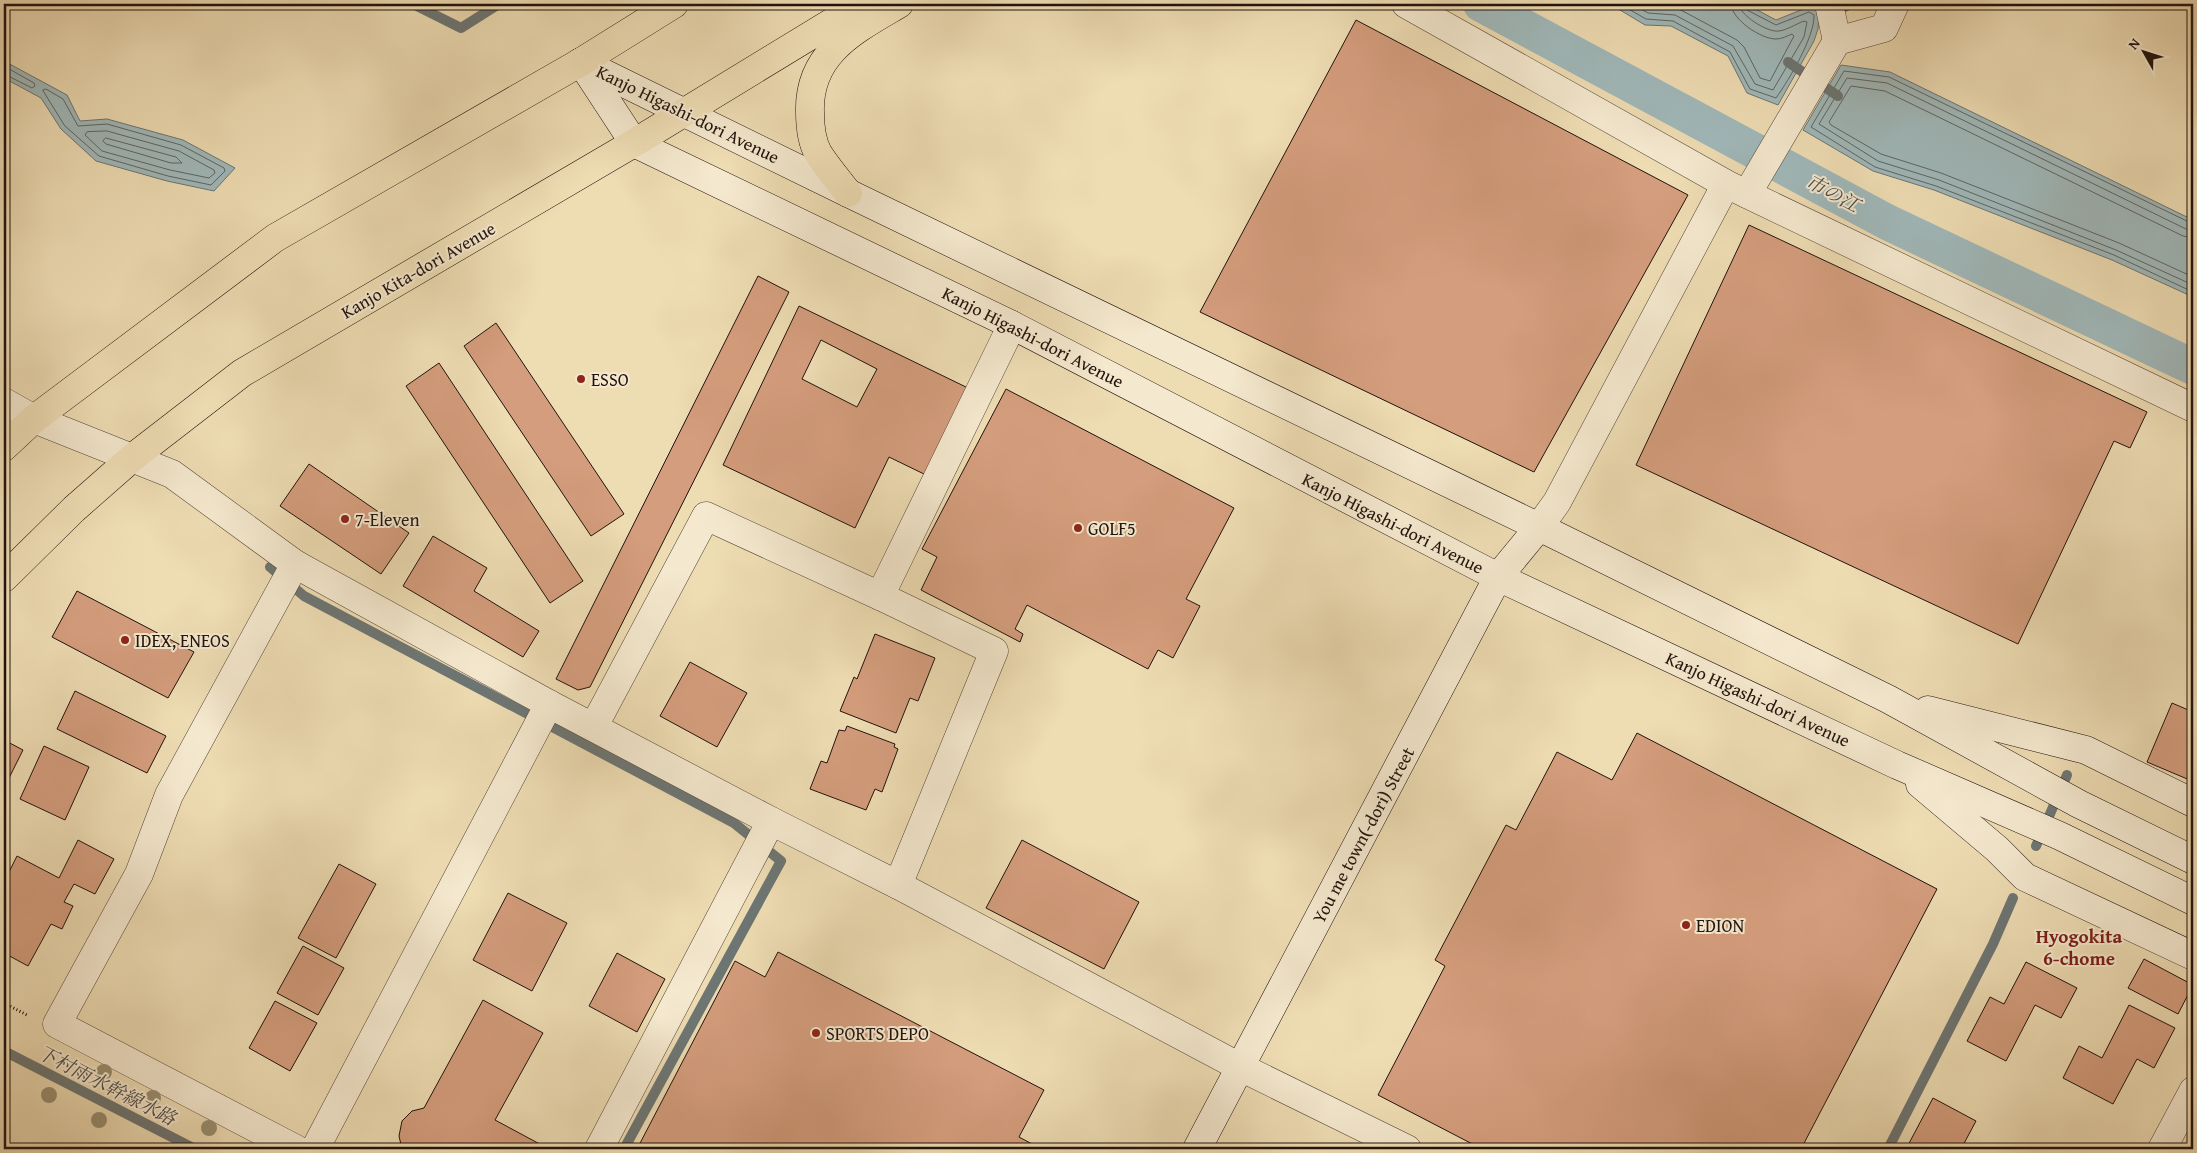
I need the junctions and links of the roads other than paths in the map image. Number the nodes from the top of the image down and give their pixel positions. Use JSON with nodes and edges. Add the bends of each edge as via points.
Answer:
{"nodes":[{"id":1,"x":674,"y":4,"type":"edge"},
{"id":2,"x":862,"y":4,"type":"edge"},
{"id":3,"x":899,"y":4,"type":"edge"},
{"id":4,"x":1406,"y":4,"type":"edge"},
{"id":5,"x":1896,"y":4,"type":"edge"},
{"id":6,"x":1833,"y":30,"type":"edge"},
{"id":7,"x":581,"y":62,"type":"junction"},
{"id":8,"x":685,"y":112,"type":"junction"},
{"id":9,"x":634,"y":143,"type":"junction"},
{"id":10,"x":1744,"y":183,"type":"junction"},
{"id":11,"x":848,"y":193,"type":"junction"},
{"id":12,"x":1012,"y":325,"type":"junction"},
{"id":13,"x":4,"y":402,"type":"edge"},
{"id":14,"x":2193,"y":408,"type":"edge"},
{"id":15,"x":34,"y":419,"type":"junction"},
{"id":16,"x":4,"y":447,"type":"edge"},
{"id":17,"x":132,"y":458,"type":"junction"},
{"id":18,"x":1539,"y":527,"type":"junction"},
{"id":19,"x":289,"y":576,"type":"junction"},
{"id":20,"x":1498,"y":577,"type":"junction"},
{"id":21,"x":4,"y":578,"type":"edge"},
{"id":22,"x":880,"y":596,"type":"junction"},
{"id":23,"x":1888,"y":699,"type":"junction"},
{"id":24,"x":542,"y":717,"type":"junction"},
{"id":25,"x":594,"y":726,"type":"junction"},
{"id":26,"x":1897,"y":765,"type":"junction"},
{"id":27,"x":2193,"y":802,"type":"edge"},
{"id":28,"x":763,"y":837,"type":"junction"},
{"id":29,"x":2193,"y":860,"type":"edge"},
{"id":30,"x":898,"y":885,"type":"junction"},
{"id":31,"x":2193,"y":901,"type":"edge"},
{"id":32,"x":2193,"y":956,"type":"edge"},
{"id":33,"x":1240,"y":1068,"type":"junction"},
{"id":34,"x":2193,"y":1091,"type":"edge"},
{"id":35,"x":296,"y":1149,"type":"edge"},
{"id":36,"x":314,"y":1149,"type":"edge"},
{"id":37,"x":599,"y":1149,"type":"edge"},
{"id":38,"x":1197,"y":1149,"type":"edge"},
{"id":39,"x":1407,"y":1149,"type":"edge"},
{"id":40,"x":2162,"y":1149,"type":"edge"}],
"edges":[{"from":1,"to":7,"type":"highway"},
{"from":2,"to":8,"type":"highway","name":"Kanjo Kita-dori Avenue"},
{"from":3,"to":11,"type":"highway","via":[[846,35],[818,68],[810,100],[810,120],[817,151]]},
{"from":4,"to":10,"type":"street"},
{"from":5,"to":6,"type":"street","via":[[1884,28]]},
{"from":6,"to":10,"type":"street","name":"You me town(-dori) Street","via":[[1786,128]]},
{"from":7,"to":8,"type":"street","name":"Kanjo Higashi-dori Avenue"},
{"from":7,"to":9,"type":"street","name":"Kanjo Higashi-dori Avenue"},
{"from":7,"to":15,"type":"highway","via":[[275,238]]},
{"from":8,"to":9,"type":"highway","name":"Kanjo Kita-dori Avenue"},
{"from":8,"to":11,"type":"street","name":"Kanjo Higashi-dori Avenue"},
{"from":9,"to":12,"type":"street","name":"Kanjo Higashi-dori Avenue"},
{"from":9,"to":17,"type":"highway","name":"Kanjo Kita-dori Avenue","via":[[242,373]]},
{"from":10,"to":14,"type":"street"},
{"from":10,"to":18,"type":"street","name":"You me town(-dori) Street","via":[[1557,502]]},
{"from":11,"to":18,"type":"street","name":"Kanjo Higashi-dori Avenue"},
{"from":12,"to":20,"type":"street","name":"Kanjo Higashi-dori Avenue"},
{"from":12,"to":22,"type":"street"},
{"from":13,"to":15,"type":"street"},
{"from":15,"to":16,"type":"highway"},
{"from":15,"to":17,"type":"street"},
{"from":17,"to":19,"type":"street","via":[[172,474]]},
{"from":17,"to":21,"type":"highway","name":"Kanjo Kita-dori Avenue"},
{"from":18,"to":20,"type":"street","name":"You me town(-dori) Street"},
{"from":18,"to":23,"type":"street","name":"Kanjo Higashi-dori Avenue"},
{"from":19,"to":24,"type":"street"},
{"from":19,"to":35,"type":"street","via":[[168,795],[139,874],[57,1024]]},
{"from":20,"to":26,"type":"street","name":"Kanjo Higashi-dori Avenue"},
{"from":20,"to":33,"type":"street","name":"You me town(-dori) Street"},
{"from":22,"to":25,"type":"street","via":[[706,516]]},
{"from":22,"to":30,"type":"street","via":[[994,652]]},
{"from":23,"to":27,"type":"street","via":[[2086,750]]},
{"from":23,"to":29,"type":"street","name":"Kanjo Higashi-dori Avenue","via":[[2079,804]]},
{"from":24,"to":25,"type":"street"},
{"from":24,"to":36,"type":"street"},
{"from":25,"to":28,"type":"street"},
{"from":26,"to":31,"type":"street","name":"Kanjo Higashi-dori Avenue","via":[[2060,836]]},
{"from":26,"to":32,"type":"street","via":[[2025,876]]},
{"from":28,"to":30,"type":"street"},
{"from":28,"to":37,"type":"street"},
{"from":30,"to":33,"type":"street"},
{"from":33,"to":38,"type":"street","name":"You me town(-dori) Street"},
{"from":33,"to":39,"type":"street"},
{"from":34,"to":40,"type":"street"}]}
